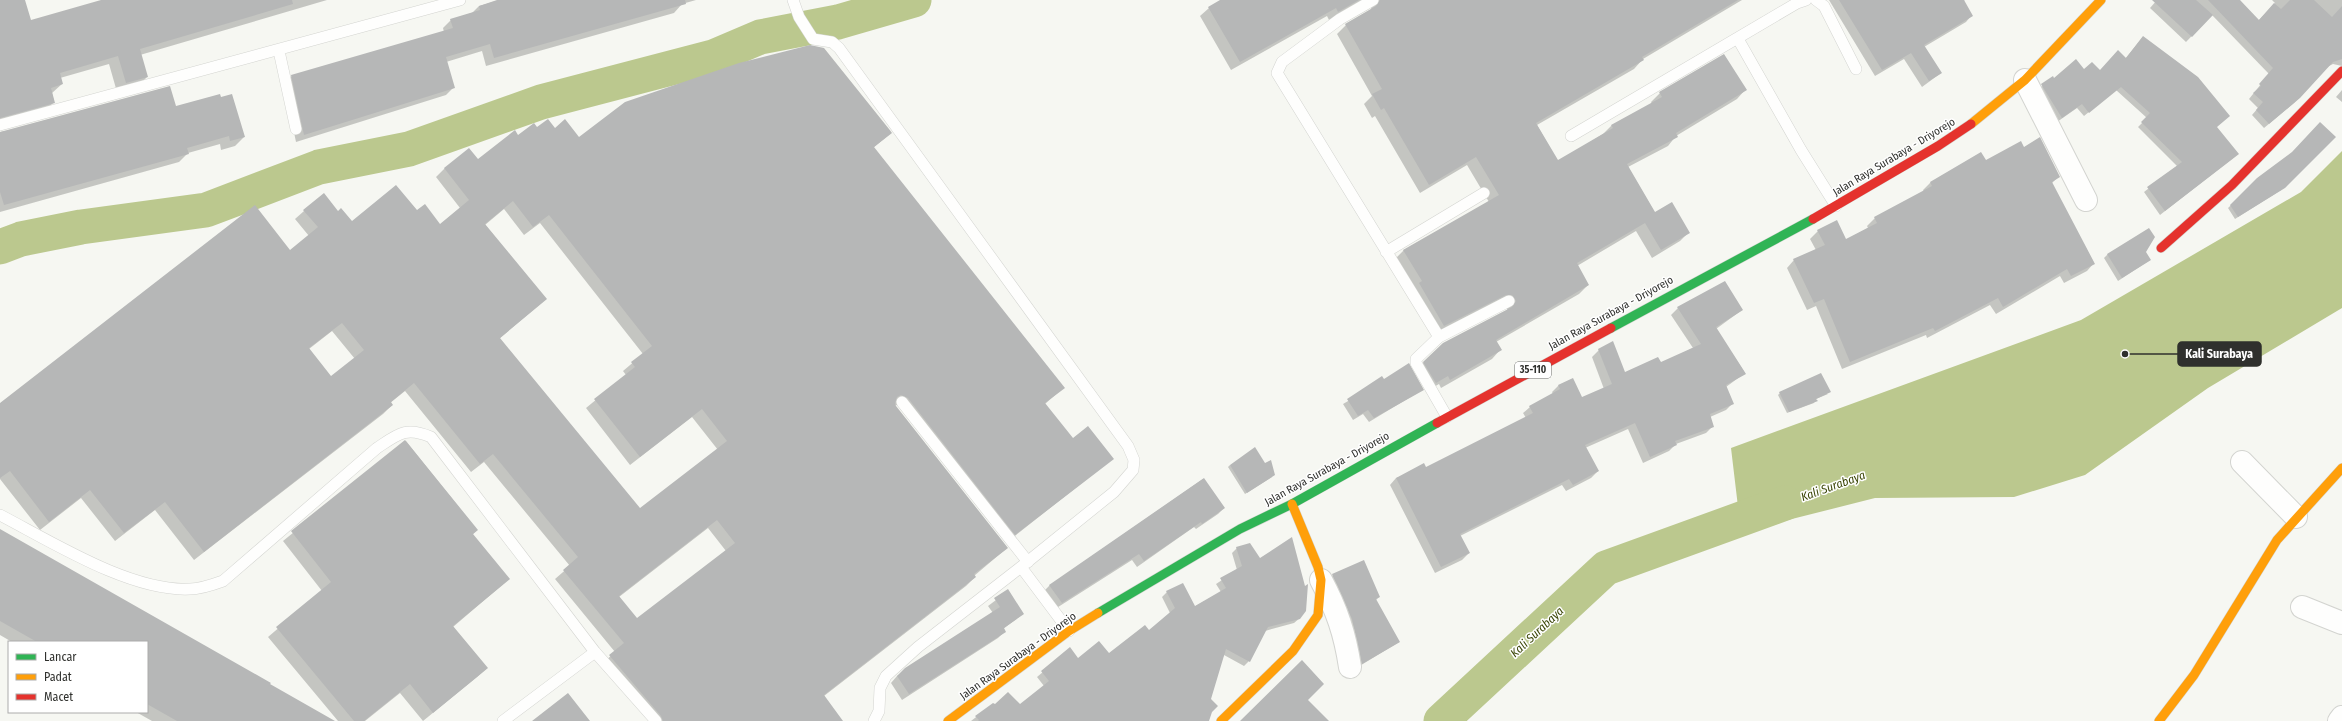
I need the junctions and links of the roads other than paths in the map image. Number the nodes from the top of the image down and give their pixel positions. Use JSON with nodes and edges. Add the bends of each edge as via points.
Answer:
{"nodes":[{"id":1,"x":460,"y":0,"type":"edge"},
{"id":2,"x":794,"y":0,"type":"edge"},
{"id":3,"x":1373,"y":0,"type":"edge"},
{"id":4,"x":1806,"y":0,"type":"edge"},
{"id":5,"x":1816,"y":0,"type":"edge"},
{"id":6,"x":2101,"y":0,"type":"edge"},
{"id":7,"x":1738,"y":39,"type":"junction"},
{"id":8,"x":279,"y":51,"type":"junction"},
{"id":9,"x":1856,"y":69,"type":"dead end"},
{"id":10,"x":2342,"y":71,"type":"edge"},
{"id":11,"x":2025,"y":80,"type":"junction"},
{"id":12,"x":0,"y":125,"type":"edge"},
{"id":13,"x":296,"y":129,"type":"dead end"},
{"id":14,"x":1571,"y":136,"type":"dead end"},
{"id":15,"x":1484,"y":193,"type":"dead end"},
{"id":16,"x":2086,"y":200,"type":"dead end"},
{"id":17,"x":1836,"y":206,"type":"junction"},
{"id":18,"x":2161,"y":248,"type":"dead end"},
{"id":19,"x":1386,"y":252,"type":"junction"},
{"id":20,"x":1508,"y":301,"type":"dead end"},
{"id":21,"x":1439,"y":338,"type":"junction"},
{"id":22,"x":902,"y":402,"type":"dead end"},
{"id":23,"x":1447,"y":417,"type":"junction"},
{"id":24,"x":2242,"y":462,"type":"dead end"},
{"id":25,"x":2342,"y":468,"type":"edge"},
{"id":26,"x":1292,"y":504,"type":"junction"},
{"id":27,"x":0,"y":515,"type":"edge"},
{"id":28,"x":2296,"y":517,"type":"junction"},
{"id":29,"x":1025,"y":565,"type":"junction"},
{"id":30,"x":1321,"y":580,"type":"junction"},
{"id":31,"x":2302,"y":607,"type":"dead end"},
{"id":32,"x":2342,"y":623,"type":"edge"},
{"id":33,"x":1069,"y":631,"type":"junction"},
{"id":34,"x":595,"y":652,"type":"junction"},
{"id":35,"x":1350,"y":667,"type":"dead end"},
{"id":36,"x":2342,"y":717,"type":"edge"},
{"id":37,"x":503,"y":721,"type":"edge"},
{"id":38,"x":656,"y":721,"type":"edge"},
{"id":39,"x":874,"y":721,"type":"edge"},
{"id":40,"x":948,"y":721,"type":"edge"},
{"id":41,"x":1221,"y":721,"type":"edge"},
{"id":42,"x":2159,"y":721,"type":"edge"},
{"id":43,"x":2339,"y":721,"type":"edge"}],
"edges":[{"from":1,"to":8,"type":"lane"},
{"from":2,"to":29,"type":"lane","via":[[799,17],[812,39],[832,42],[839,48],[1128,446],[1134,460],[1133,470],[1114,492]]},
{"from":3,"to":19,"type":"lane","via":[[1340,19],[1282,62],[1277,73]]},
{"from":4,"to":7,"type":"lane"},
{"from":5,"to":9,"type":"lane","via":[[1824,6]]},
{"from":6,"to":11,"type":"main road","name":"Jalan Raya Surabaya - Driyorejo","number":"35-110"},
{"from":7,"to":14,"type":"lane"},
{"from":7,"to":17,"type":"lane"},
{"from":8,"to":12,"type":"lane"},
{"from":8,"to":13,"type":"lane"},
{"from":10,"to":18,"type":"main road","via":[[2274,145],[2197,220]]},
{"from":11,"to":16,"type":"street"},
{"from":11,"to":17,"type":"main road","name":"Jalan Raya Surabaya - Driyorejo","number":"35-110","via":[[1982,116],[1938,146]]},
{"from":15,"to":19,"type":"lane"},
{"from":17,"to":23,"type":"main road","name":"Jalan Raya Surabaya - Driyorejo","number":"35-110"},
{"from":19,"to":21,"type":"lane"},
{"from":20,"to":21,"type":"lane"},
{"from":21,"to":23,"type":"lane","via":[[1416,361]]},
{"from":22,"to":29,"type":"lane"},
{"from":23,"to":26,"type":"main road","name":"Jalan Raya Surabaya - Driyorejo","number":"35-110"},
{"from":24,"to":28,"type":"street"},
{"from":25,"to":28,"type":"main road"},
{"from":26,"to":30,"type":"main road"},
{"from":26,"to":33,"type":"main road","name":"Jalan Raya Surabaya - Driyorejo","number":"35-110","via":[[1240,529]]},
{"from":27,"to":34,"type":"lane","via":[[115,574],[173,589],[207,587],[223,581],[377,448],[399,433],[420,432],[432,437]]},
{"from":28,"to":42,"type":"main road","via":[[2277,540],[2194,675]]},
{"from":29,"to":33,"type":"lane"},
{"from":29,"to":39,"type":"lane","via":[[918,647],[886,676],[880,688],[879,711]]},
{"from":30,"to":35,"type":"street","via":[[1337,610],[1345,636]]},
{"from":30,"to":41,"type":"main road","via":[[1318,615],[1309,630],[1293,651]]},
{"from":31,"to":32,"type":"street"},
{"from":33,"to":40,"type":"main road","name":"Jalan Raya Surabaya - Driyorejo","number":"35-110"},
{"from":34,"to":37,"type":"lane"},
{"from":34,"to":38,"type":"lane"},
{"from":36,"to":43,"type":"street"}]}
